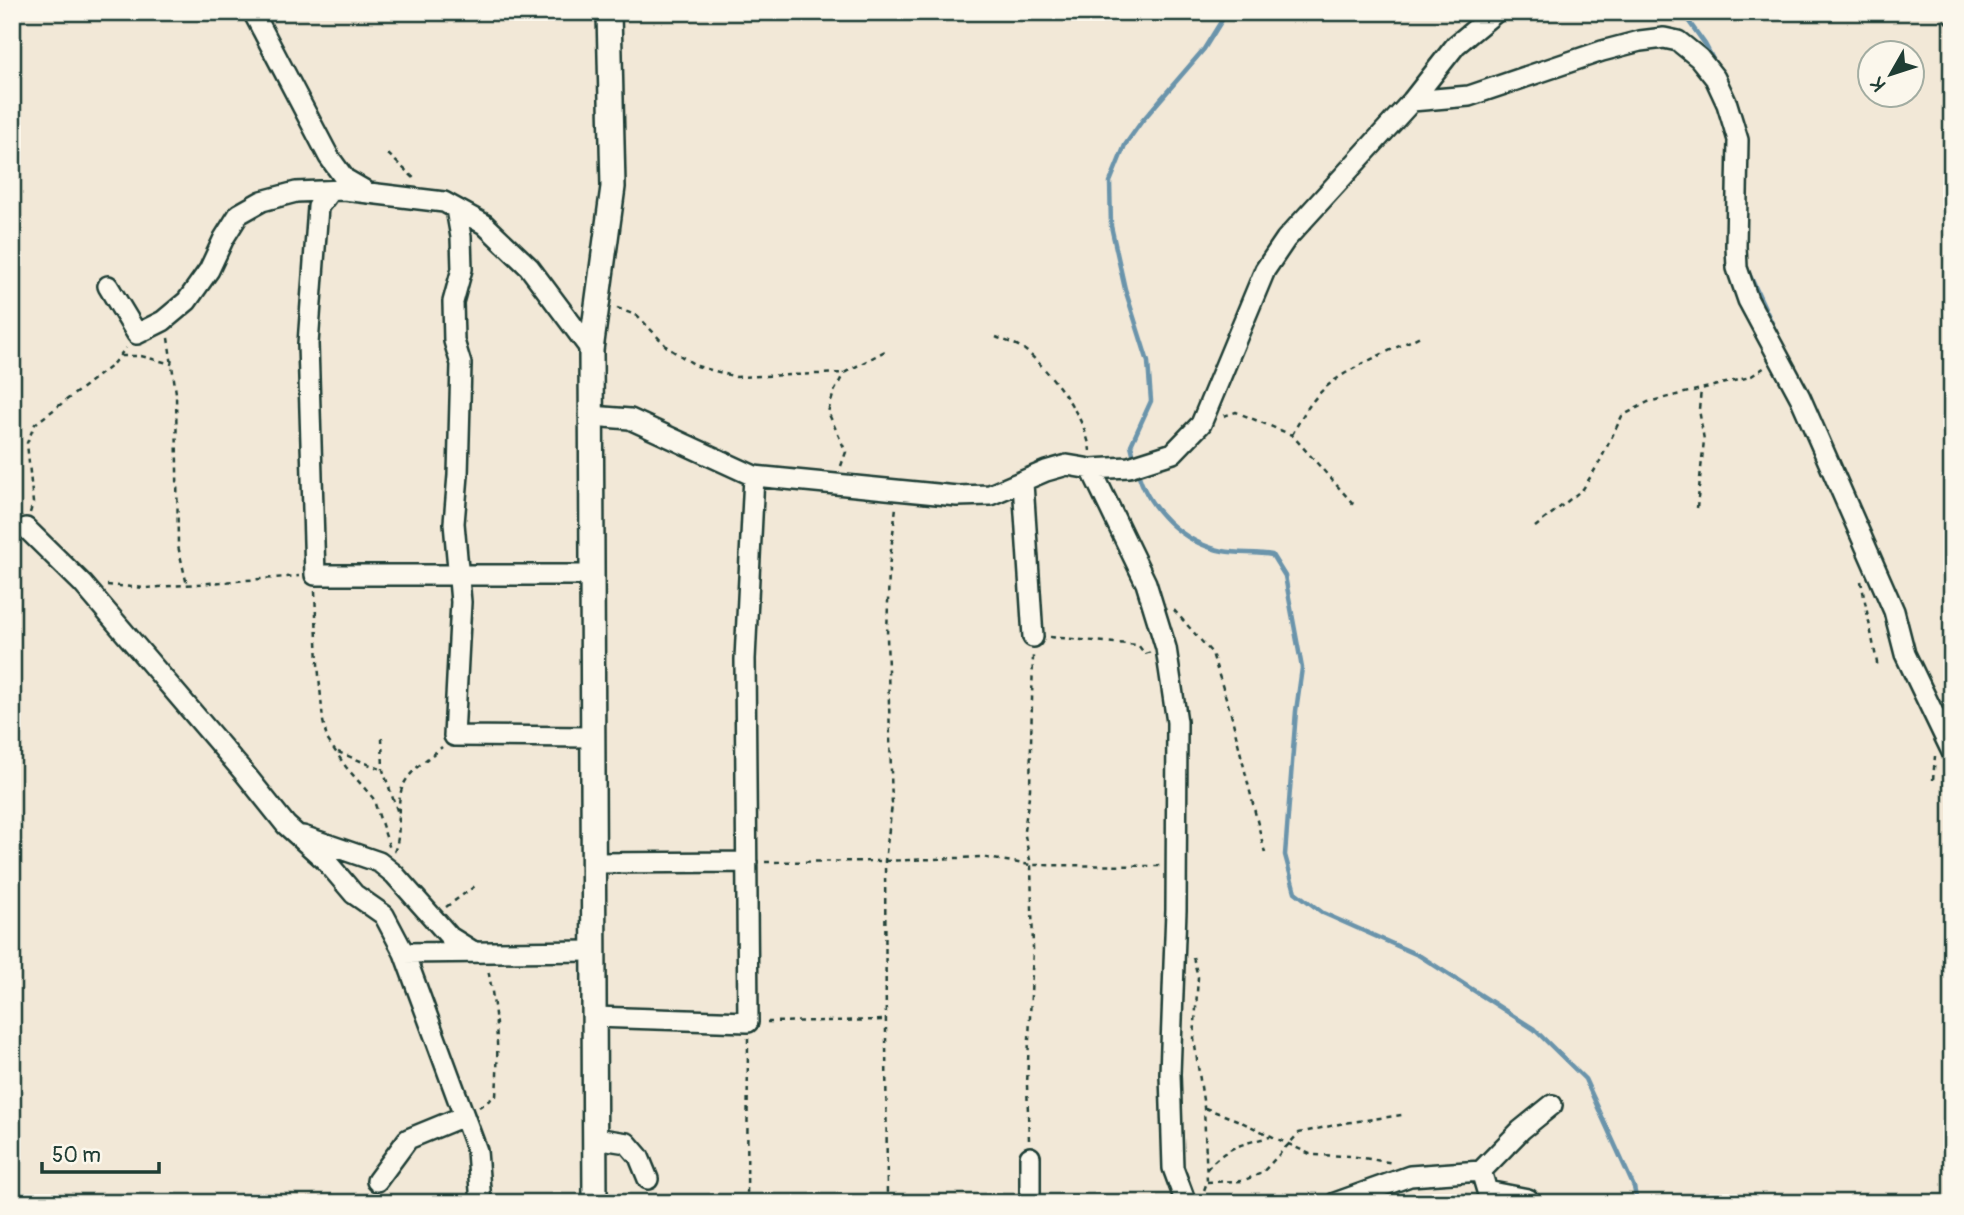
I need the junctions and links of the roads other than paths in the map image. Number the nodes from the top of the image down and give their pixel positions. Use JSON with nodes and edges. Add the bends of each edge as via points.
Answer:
{"nodes":[{"id":1,"x":253,"y":12,"type":"edge"},
{"id":2,"x":609,"y":12,"type":"edge"},
{"id":3,"x":1496,"y":12,"type":"edge"},
{"id":4,"x":1412,"y":101,"type":"junction"},
{"id":5,"x":330,"y":191,"type":"junction"},
{"id":6,"x":368,"y":193,"type":"junction"},
{"id":7,"x":450,"y":206,"type":"junction"},
{"id":8,"x":108,"y":286,"type":"dead end"},
{"id":9,"x":591,"y":350,"type":"junction"},
{"id":10,"x":591,"y":416,"type":"junction"},
{"id":11,"x":1091,"y":468,"type":"junction"},
{"id":12,"x":754,"y":475,"type":"junction"},
{"id":13,"x":1024,"y":483,"type":"junction"},
{"id":14,"x":26,"y":528,"type":"road end"},
{"id":15,"x":459,"y":575,"type":"junction"},
{"id":16,"x":592,"y":575,"type":"junction"},
{"id":17,"x":1034,"y":637,"type":"road end"},
{"id":18,"x":593,"y":737,"type":"junction"},
{"id":19,"x":1952,"y":752,"type":"edge"},
{"id":20,"x":296,"y":834,"type":"junction"},
{"id":21,"x":747,"y":862,"type":"junction"},
{"id":22,"x":593,"y":863,"type":"junction"},
{"id":23,"x":594,"y":951,"type":"junction"},
{"id":24,"x":480,"y":952,"type":"junction"},
{"id":25,"x":404,"y":953,"type":"junction"},
{"id":26,"x":594,"y":1017,"type":"junction"},
{"id":27,"x":1552,"y":1105,"type":"dead end"},
{"id":28,"x":464,"y":1116,"type":"junction"},
{"id":29,"x":595,"y":1138,"type":"junction"},
{"id":30,"x":1030,"y":1157,"type":"road end"},
{"id":31,"x":1480,"y":1171,"type":"junction"},
{"id":32,"x":649,"y":1179,"type":"dead end"},
{"id":33,"x":376,"y":1181,"type":"dead end"},
{"id":34,"x":1528,"y":1199,"type":"dead end"},
{"id":35,"x":481,"y":1203,"type":"edge"},
{"id":36,"x":595,"y":1203,"type":"edge"},
{"id":37,"x":1030,"y":1203,"type":"edge"},
{"id":38,"x":1186,"y":1203,"type":"edge"},
{"id":39,"x":1335,"y":1203,"type":"edge"}],
"edges":[{"from":1,"to":6,"type":"street","via":[[329,157],[345,179]]},
{"from":2,"to":9,"type":"street","via":[[613,187]]},
{"from":3,"to":4,"type":"street","via":[[1456,45]]},
{"from":4,"to":11,"type":"street","via":[[1286,239],[1265,270],[1201,424],[1173,453],[1138,464]]},
{"from":4,"to":19,"type":"street","via":[[1469,96],[1640,41],[1678,41],[1699,58],[1715,78],[1738,140],[1735,246],[1748,300],[1800,397],[1894,611],[1905,654]]},
{"from":5,"to":6,"type":"street"},
{"from":5,"to":8,"type":"street","via":[[296,192],[261,201],[239,214],[187,301],[163,321],[136,334]]},
{"from":5,"to":15,"type":"street","via":[[318,207],[308,344],[314,575]]},
{"from":6,"to":7,"type":"street"},
{"from":7,"to":9,"type":"street","via":[[484,224],[529,267]]},
{"from":7,"to":15,"type":"street","via":[[461,237],[461,269],[453,302],[454,341],[461,364],[454,523]]},
{"from":9,"to":10,"type":"street"},
{"from":10,"to":12,"type":"street","via":[[630,419]]},
{"from":10,"to":16,"type":"street"},
{"from":11,"to":13,"type":"street","via":[[1067,465]]},
{"from":11,"to":38,"type":"street","via":[[1146,583],[1166,648],[1177,722],[1170,1101],[1173,1168]]},
{"from":12,"to":13,"type":"street","via":[[957,496],[990,495]]},
{"from":12,"to":21,"type":"street","via":[[745,659]]},
{"from":13,"to":17,"type":"street"},
{"from":14,"to":20,"type":"street","via":[[83,584]]},
{"from":15,"to":16,"type":"street"},
{"from":15,"to":18,"type":"street","via":[[454,736]]},
{"from":16,"to":18,"type":"street"},
{"from":18,"to":22,"type":"street"},
{"from":20,"to":24,"type":"street","via":[[379,862],[450,937]]},
{"from":20,"to":25,"type":"street","via":[[354,894],[384,915]]},
{"from":21,"to":22,"type":"street"},
{"from":21,"to":26,"type":"street","via":[[748,1022]]},
{"from":22,"to":23,"type":"street"},
{"from":23,"to":24,"type":"street"},
{"from":23,"to":26,"type":"street"},
{"from":24,"to":25,"type":"street"},
{"from":25,"to":28,"type":"street"},
{"from":26,"to":29,"type":"street"},
{"from":27,"to":31,"type":"street"},
{"from":28,"to":33,"type":"street","via":[[408,1139]]},
{"from":28,"to":35,"type":"street","via":[[477,1151]]},
{"from":29,"to":32,"type":"street","via":[[627,1143]]},
{"from":29,"to":36,"type":"street"},
{"from":30,"to":37,"type":"street"},
{"from":31,"to":34,"type":"street","via":[[1487,1191]]},
{"from":31,"to":39,"type":"street","via":[[1410,1176]]}]}
